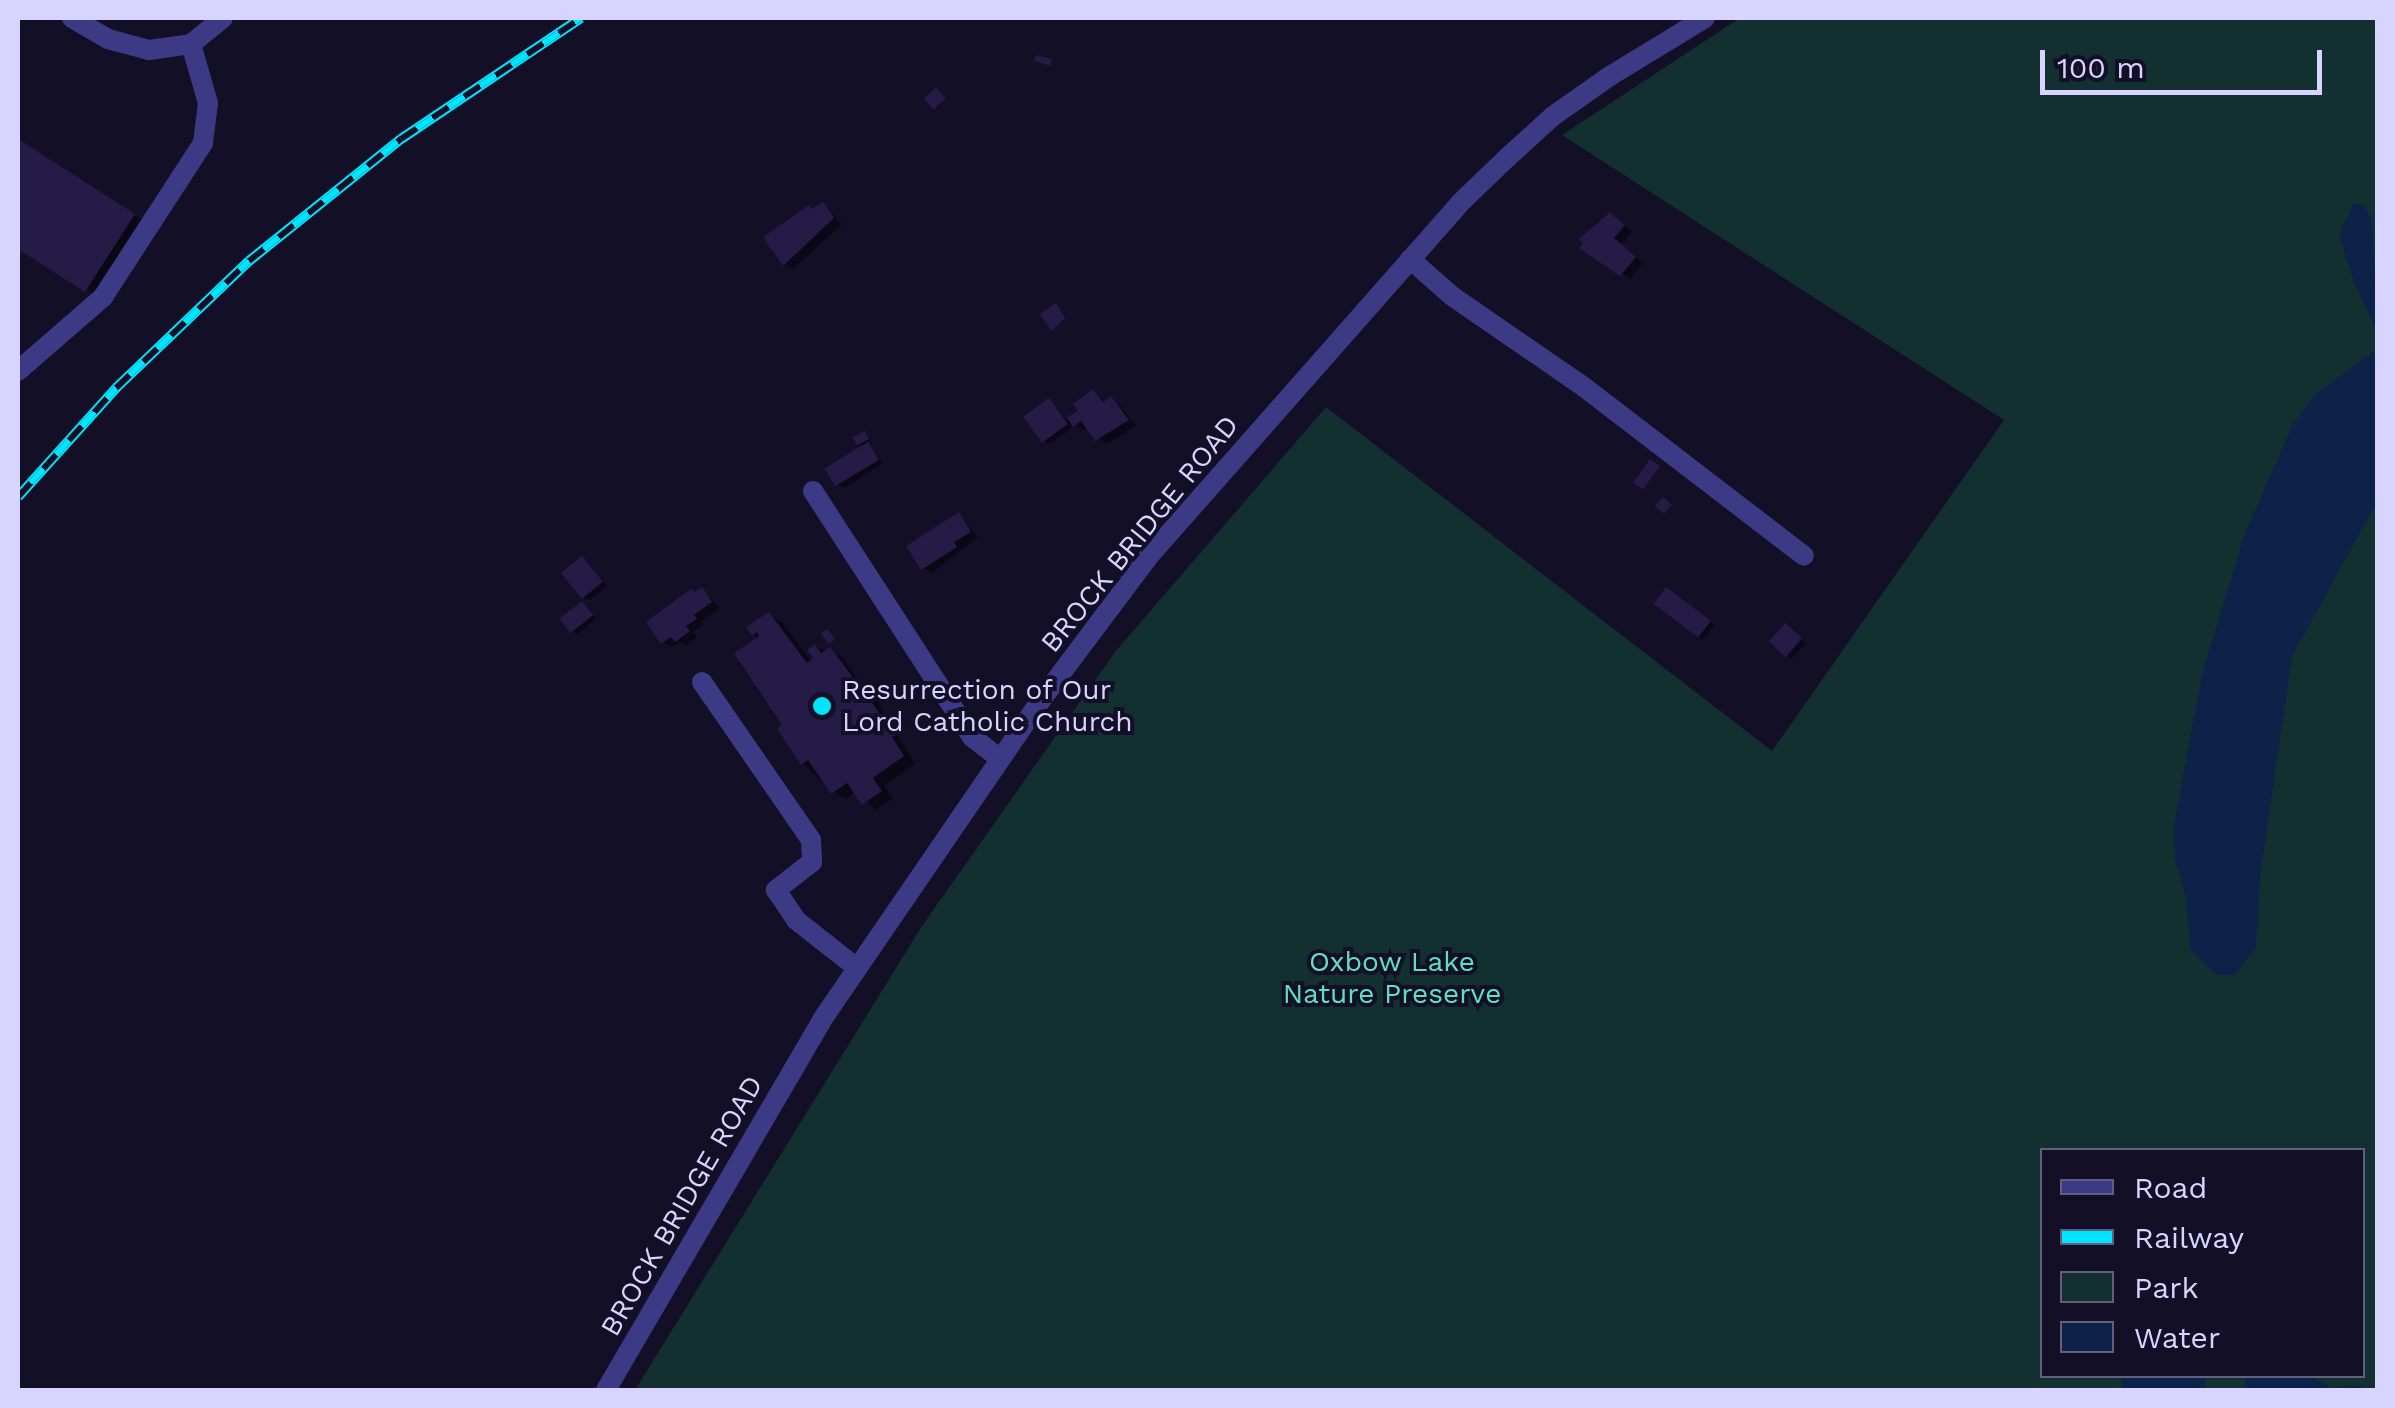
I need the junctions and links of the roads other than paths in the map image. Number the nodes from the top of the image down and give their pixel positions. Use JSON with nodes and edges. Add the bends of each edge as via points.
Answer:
{"nodes":[{"id":1,"x":72,"y":18,"type":"edge"},
{"id":2,"x":223,"y":18,"type":"edge"},
{"id":3,"x":1705,"y":18,"type":"edge"},
{"id":4,"x":191,"y":44,"type":"junction"},
{"id":5,"x":1410,"y":260,"type":"junction"},
{"id":6,"x":18,"y":371,"type":"edge"},
{"id":7,"x":813,"y":490,"type":"dead end"},
{"id":8,"x":1804,"y":556,"type":"dead end"},
{"id":9,"x":702,"y":682,"type":"dead end"},
{"id":10,"x":1000,"y":759,"type":"junction"},
{"id":11,"x":856,"y":968,"type":"junction"},
{"id":12,"x":606,"y":1390,"type":"edge"}],
"edges":[{"from":1,"to":4,"type":"street","via":[[126,47]]},
{"from":2,"to":4,"type":"street"},
{"from":3,"to":5,"type":"street","name":"BROCK BRIDGE ROAD","via":[[1553,116]]},
{"from":4,"to":6,"type":"street","via":[[208,103],[203,143],[103,296]]},
{"from":5,"to":8,"type":"street"},
{"from":5,"to":10,"type":"street","name":"BROCK BRIDGE ROAD","via":[[1150,555]]},
{"from":7,"to":10,"type":"street","via":[[972,737]]},
{"from":9,"to":11,"type":"street","via":[[810,840],[812,862],[776,890],[796,920]]},
{"from":10,"to":11,"type":"street","name":"BROCK BRIDGE ROAD"},
{"from":11,"to":12,"type":"street","name":"BROCK BRIDGE ROAD"}]}
